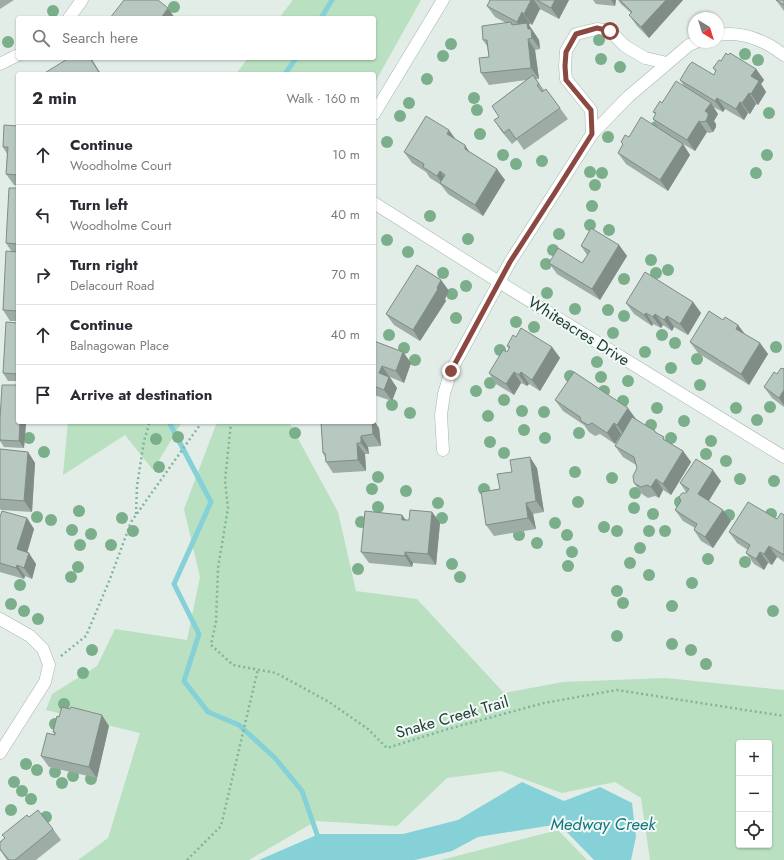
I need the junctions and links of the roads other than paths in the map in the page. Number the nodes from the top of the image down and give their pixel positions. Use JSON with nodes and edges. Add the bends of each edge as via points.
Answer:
{"nodes":[{"id":1,"x":82,"y":0,"type":"edge"},
{"id":2,"x":443,"y":0,"type":"edge"},
{"id":3,"x":70,"y":16,"type":"edge"},
{"id":4,"x":724,"y":34,"type":"edge"},
{"id":5,"x":688,"y":46,"type":"edge"},
{"id":6,"x":784,"y":55,"type":"edge"},
{"id":7,"x":16,"y":56,"type":"edge"},
{"id":8,"x":667,"y":63,"type":"junction"},
{"id":9,"x":0,"y":64,"type":"edge"},
{"id":10,"x":376,"y":111,"type":"edge"},
{"id":11,"x":592,"y":134,"type":"junction"},
{"id":12,"x":376,"y":204,"type":"edge"},
{"id":13,"x":499,"y":282,"type":"junction"},
{"id":14,"x":443,"y":450,"type":"dead end"},
{"id":15,"x":784,"y":457,"type":"edge"},
{"id":16,"x":0,"y":619,"type":"edge"},
{"id":17,"x":0,"y":753,"type":"edge"}],
"edges":[{"from":1,"to":3,"type":"street"},
{"from":2,"to":10,"type":"street"},
{"from":4,"to":6,"type":"street","via":[[745,36],[765,43]]},
{"from":5,"to":8,"type":"street"},
{"from":7,"to":9,"type":"street"},
{"from":8,"to":11,"type":"street","via":[[628,97]]},
{"from":8,"to":11,"type":"street","via":[[645,58],[625,46],[610,31],[597,28],[576,34],[566,52],[566,80],[591,110]]},
{"from":11,"to":13,"type":"street"},
{"from":12,"to":13,"type":"street","name":"Whiteacres Drive"},
{"from":13,"to":14,"type":"street","via":[[451,371],[441,415]]},
{"from":13,"to":15,"type":"street","name":"Whiteacres Drive"},
{"from":16,"to":17,"type":"street","via":[[30,636],[43,649],[49,665],[45,682]]}]}
